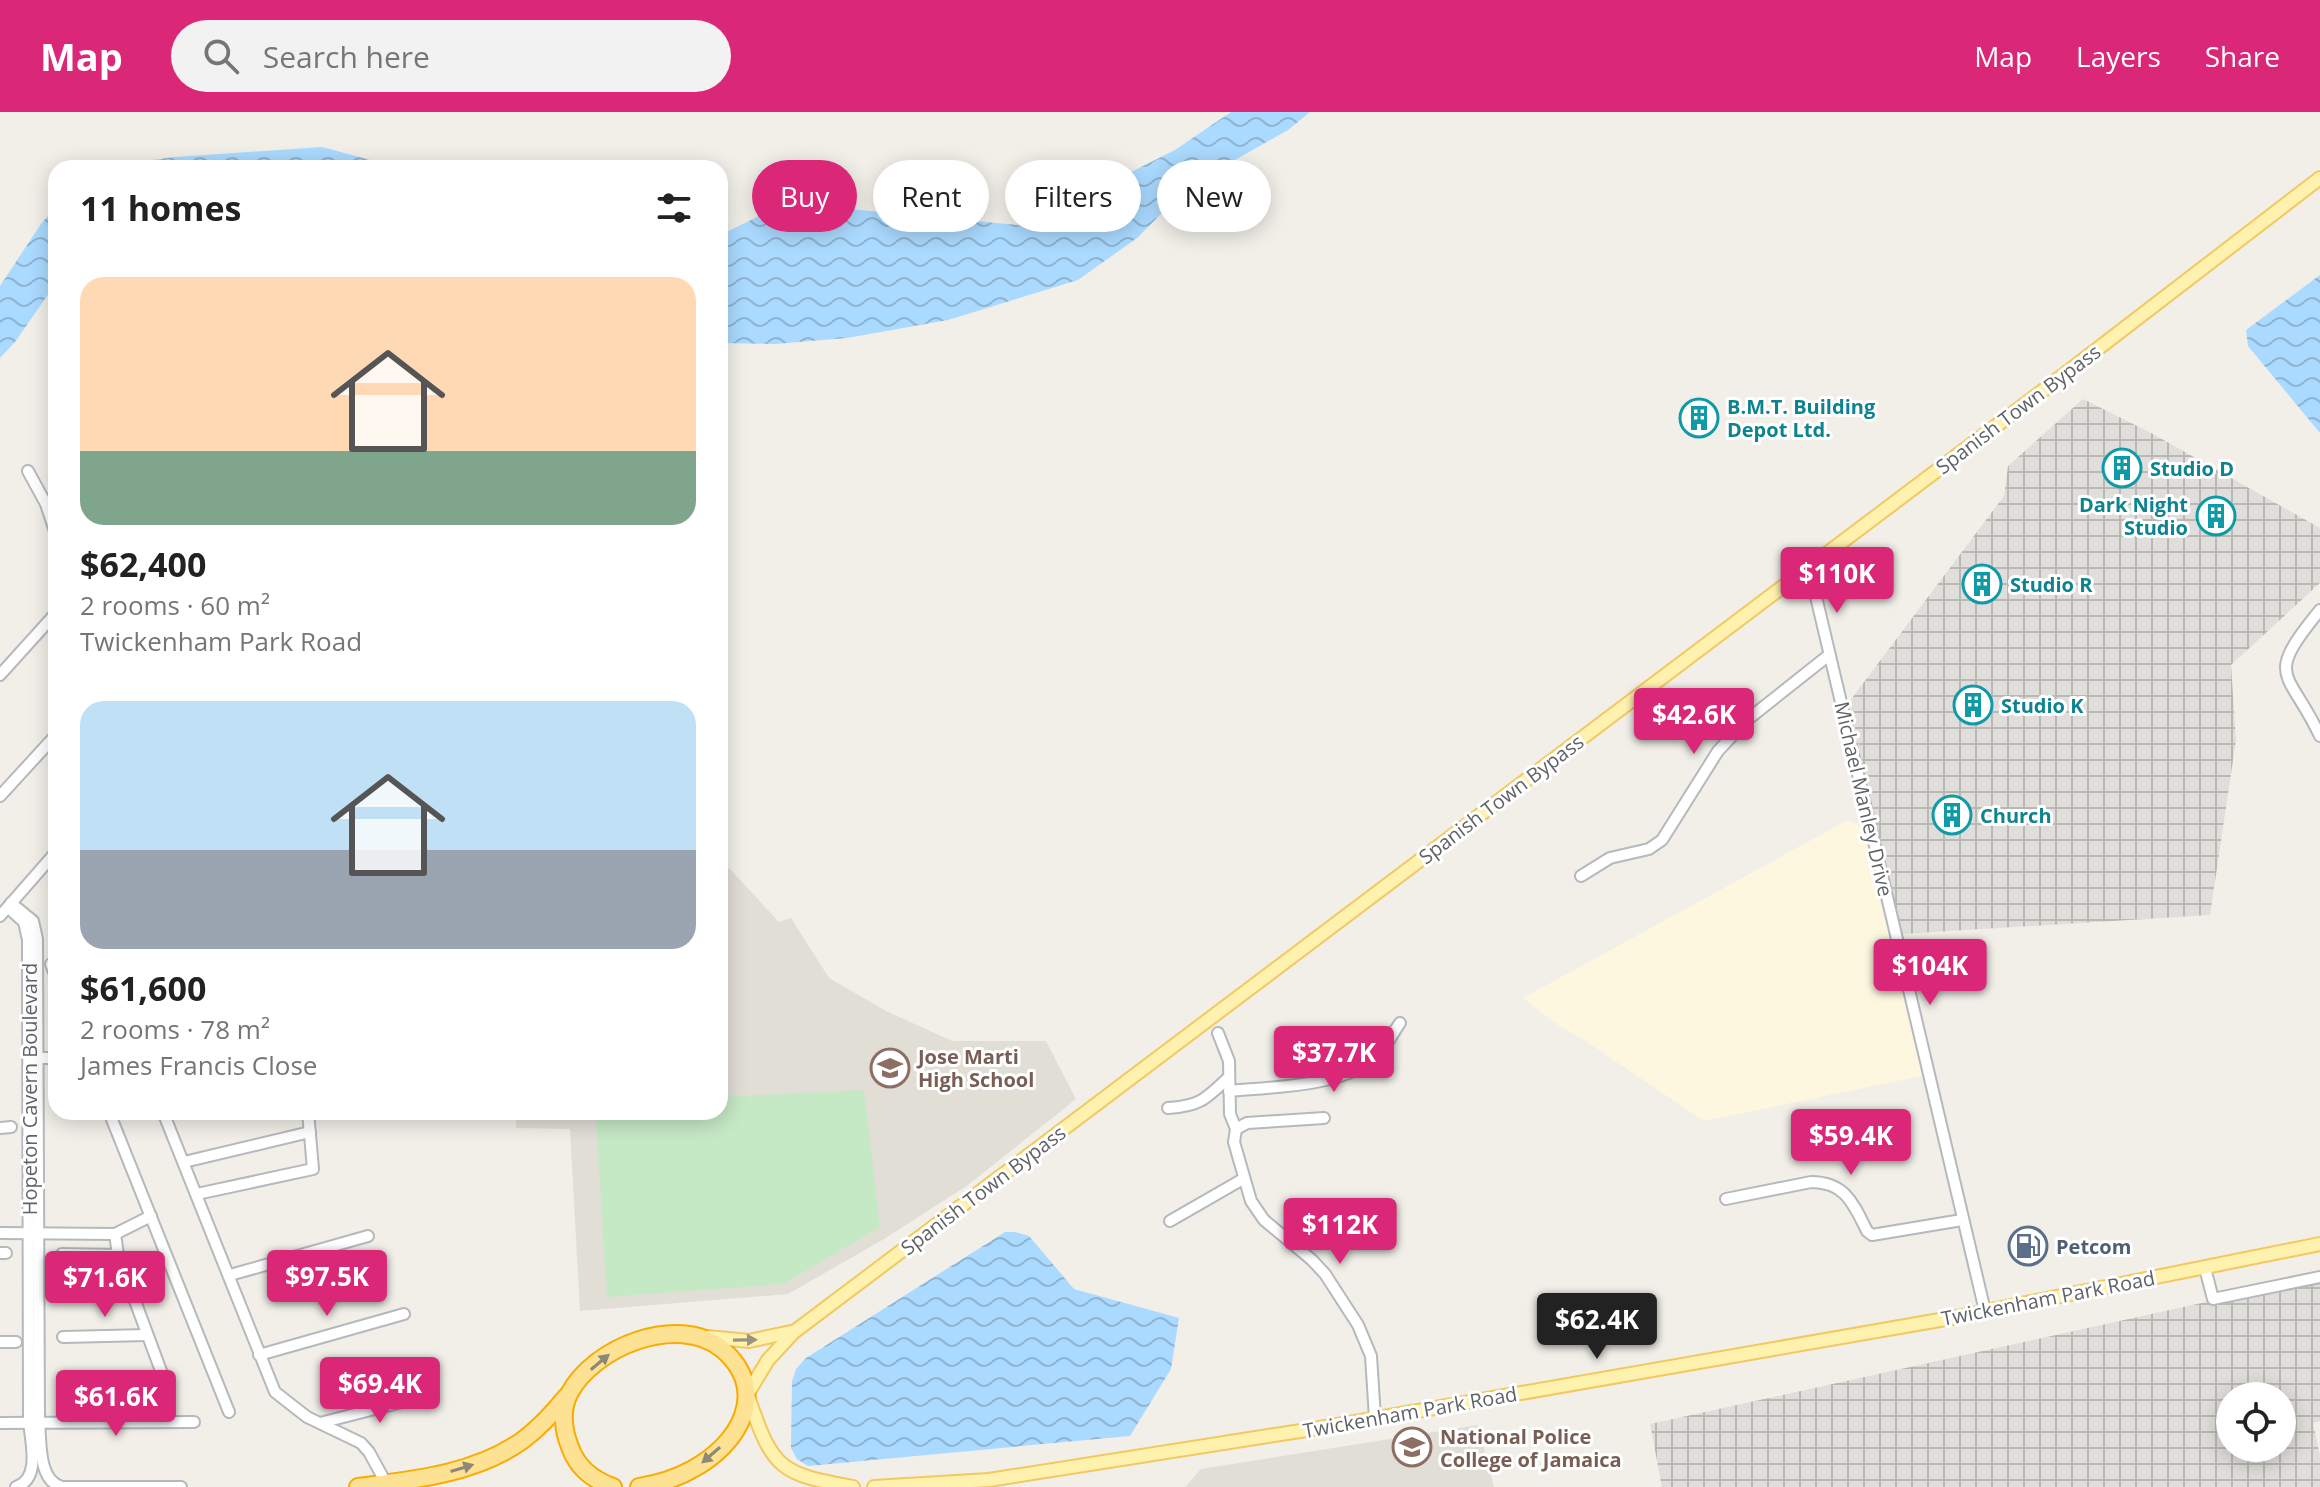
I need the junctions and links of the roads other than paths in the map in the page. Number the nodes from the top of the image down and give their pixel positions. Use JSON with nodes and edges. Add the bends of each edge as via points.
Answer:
{"nodes":[{"id":1,"x":2320,"y":178,"type":"edge"},
{"id":2,"x":28,"y":471,"type":"dead end"},
{"id":3,"x":48,"y":497,"type":"edge"},
{"id":4,"x":1809,"y":567,"type":"junction"},
{"id":5,"x":2320,"y":610,"type":"edge"},
{"id":6,"x":48,"y":622,"type":"edge"},
{"id":7,"x":1829,"y":655,"type":"junction"},
{"id":8,"x":0,"y":675,"type":"edge"},
{"id":9,"x":2320,"y":736,"type":"edge"},
{"id":10,"x":48,"y":744,"type":"edge"},
{"id":11,"x":0,"y":796,"type":"edge"},
{"id":12,"x":48,"y":861,"type":"edge"},
{"id":13,"x":1581,"y":876,"type":"dead end"},
{"id":14,"x":6,"y":909,"type":"edge"},
{"id":15,"x":1400,"y":1023,"type":"dead end"},
{"id":16,"x":1218,"y":1033,"type":"dead end"},
{"id":17,"x":33,"y":1058,"type":"junction"},
{"id":18,"x":48,"y":1058,"type":"edge"},
{"id":19,"x":1229,"y":1077,"type":"junction"},
{"id":20,"x":1229,"y":1091,"type":"junction"},
{"id":21,"x":1168,"y":1108,"type":"dead end"},
{"id":22,"x":1324,"y":1118,"type":"dead end"},
{"id":23,"x":112,"y":1120,"type":"edge"},
{"id":24,"x":166,"y":1120,"type":"edge"},
{"id":25,"x":309,"y":1120,"type":"edge"},
{"id":26,"x":1236,"y":1129,"type":"junction"},
{"id":27,"x":310,"y":1132,"type":"junction"},
{"id":28,"x":184,"y":1162,"type":"junction"},
{"id":29,"x":1243,"y":1179,"type":"junction"},
{"id":30,"x":197,"y":1194,"type":"junction"},
{"id":31,"x":1726,"y":1199,"type":"dead end"},
{"id":32,"x":151,"y":1216,"type":"junction"},
{"id":33,"x":1962,"y":1220,"type":"junction"},
{"id":34,"x":1170,"y":1221,"type":"dead end"},
{"id":35,"x":34,"y":1232,"type":"junction"},
{"id":36,"x":0,"y":1233,"type":"edge"},
{"id":37,"x":115,"y":1234,"type":"junction"},
{"id":38,"x":368,"y":1236,"type":"dead end"},
{"id":39,"x":2320,"y":1244,"type":"edge"},
{"id":40,"x":62,"y":1254,"type":"dead end"},
{"id":41,"x":118,"y":1255,"type":"junction"},
{"id":42,"x":2205,"y":1268,"type":"junction"},
{"id":43,"x":230,"y":1275,"type":"junction"},
{"id":44,"x":2320,"y":1277,"type":"edge"},
{"id":45,"x":1985,"y":1311,"type":"junction"},
{"id":46,"x":404,"y":1314,"type":"dead end"},
{"id":47,"x":794,"y":1332,"type":"junction"},
{"id":48,"x":147,"y":1335,"type":"junction"},
{"id":49,"x":696,"y":1335,"type":"junction"},
{"id":50,"x":63,"y":1337,"type":"dead end"},
{"id":51,"x":0,"y":1342,"type":"edge"},
{"id":52,"x":16,"y":1342,"type":"dead end"},
{"id":53,"x":259,"y":1355,"type":"junction"},
{"id":54,"x":164,"y":1379,"type":"dead end"},
{"id":55,"x":433,"y":1394,"type":"dead end"},
{"id":56,"x":569,"y":1394,"type":"junction"},
{"id":57,"x":748,"y":1396,"type":"junction"},
{"id":58,"x":229,"y":1412,"type":"dead end"},
{"id":59,"x":1375,"y":1418,"type":"junction"},
{"id":60,"x":34,"y":1422,"type":"junction"},
{"id":61,"x":194,"y":1422,"type":"dead end"},
{"id":62,"x":0,"y":1423,"type":"edge"},
{"id":63,"x":320,"y":1423,"type":"junction"},
{"id":64,"x":386,"y":1483,"type":"junction"},
{"id":65,"x":16,"y":1487,"type":"edge"},
{"id":66,"x":181,"y":1487,"type":"edge"},
{"id":67,"x":358,"y":1487,"type":"edge"},
{"id":68,"x":613,"y":1487,"type":"edge"},
{"id":69,"x":639,"y":1487,"type":"edge"},
{"id":70,"x":853,"y":1487,"type":"edge"},
{"id":71,"x":874,"y":1487,"type":"edge"}],
"edges":[{"from":1,"to":4,"type":"main road","name":"Spanish Town Bypass"},
{"from":2,"to":3,"type":"street"},
{"from":4,"to":7,"type":"street","name":"Michael Manley Drive"},
{"from":4,"to":47,"type":"main road","name":"Spanish Town Bypass"},
{"from":5,"to":9,"type":"street","via":[[2291,649],[2285,671]]},
{"from":6,"to":8,"type":"street"},
{"from":7,"to":13,"type":"street","via":[[1747,720],[1718,751],[1662,840],[1649,849],[1610,858]]},
{"from":7,"to":33,"type":"street","name":"Michael Manley Drive"},
{"from":10,"to":11,"type":"street"},
{"from":12,"to":14,"type":"street"},
{"from":14,"to":17,"type":"street","name":"Hopeton Cavern Boulevard","via":[[33,921],[36,932]]},
{"from":15,"to":20,"type":"street","via":[[1379,1054],[1360,1068],[1310,1084]]},
{"from":16,"to":19,"type":"street"},
{"from":17,"to":18,"type":"street"},
{"from":17,"to":35,"type":"street","name":"Hopeton Cavern Boulevard"},
{"from":19,"to":20,"type":"street"},
{"from":19,"to":21,"type":"street","via":[[1192,1107]]},
{"from":20,"to":26,"type":"street"},
{"from":22,"to":26,"type":"street","via":[[1247,1123]]},
{"from":23,"to":32,"type":"street"},
{"from":24,"to":28,"type":"street"},
{"from":25,"to":27,"type":"street"},
{"from":26,"to":29,"type":"street","via":[[1233,1137]]},
{"from":27,"to":28,"type":"street"},
{"from":27,"to":30,"type":"street","via":[[313,1169]]},
{"from":28,"to":30,"type":"street"},
{"from":29,"to":34,"type":"street"},
{"from":29,"to":59,"type":"street","via":[[1264,1220],[1325,1274],[1358,1325],[1371,1356]]},
{"from":30,"to":43,"type":"street"},
{"from":31,"to":33,"type":"street","via":[[1821,1182],[1847,1196],[1872,1235]]},
{"from":32,"to":37,"type":"street"},
{"from":32,"to":58,"type":"street"},
{"from":33,"to":45,"type":"street","name":"Michael Manley Drive"},
{"from":35,"to":36,"type":"street"},
{"from":35,"to":37,"type":"street"},
{"from":35,"to":60,"type":"street","name":"Hopeton Cavern Boulevard"},
{"from":37,"to":41,"type":"street"},
{"from":38,"to":43,"type":"street"},
{"from":39,"to":42,"type":"main road","name":"Twickenham Park Road"},
{"from":40,"to":41,"type":"street"},
{"from":41,"to":48,"type":"street"},
{"from":42,"to":44,"type":"street","via":[[2213,1299]]},
{"from":42,"to":45,"type":"main road","name":"Twickenham Park Road"},
{"from":43,"to":53,"type":"street"},
{"from":45,"to":59,"type":"main road","name":"Twickenham Park Road"},
{"from":46,"to":53,"type":"street"},
{"from":49,"to":47,"type":"main road","name":"Spanish Town Bypass","one_way":true,"via":[[749,1341]]},
{"from":47,"to":57,"type":"main road","name":"Spanish Town Bypass","via":[[768,1360]]},
{"from":48,"to":50,"type":"street"},
{"from":48,"to":54,"type":"street"},
{"from":56,"to":49,"type":"highway","one_way":true,"via":[[606,1355],[623,1346],[658,1335]]},
{"from":49,"to":57,"type":"highway","via":[[729,1356]]},
{"from":51,"to":52,"type":"street"},
{"from":53,"to":63,"type":"street","via":[[275,1392]]},
{"from":55,"to":63,"type":"street"},
{"from":64,"to":56,"type":"highway","one_way":true,"via":[[457,1470],[499,1455],[544,1423]]},
{"from":56,"to":68,"type":"highway","via":[[563,1416],[572,1453],[591,1476]]},
{"from":57,"to":69,"type":"highway","one_way":true,"via":[[730,1438],[703,1463],[678,1477]]},
{"from":57,"to":70,"type":"main road","via":[[764,1441],[780,1463],[805,1479]]},
{"from":59,"to":71,"type":"main road","name":"Twickenham Park Road","via":[[989,1480]]},
{"from":60,"to":61,"type":"street"},
{"from":60,"to":62,"type":"street"},
{"from":60,"to":65,"type":"street","name":"Hopeton Cavern Boulevard","via":[[32,1471],[28,1481]]},
{"from":60,"to":66,"type":"street","name":"Hopeton Cavern Boulevard","via":[[52,1483]]},
{"from":63,"to":64,"type":"street","via":[[361,1443]]},
{"from":64,"to":67,"type":"highway"}]}
